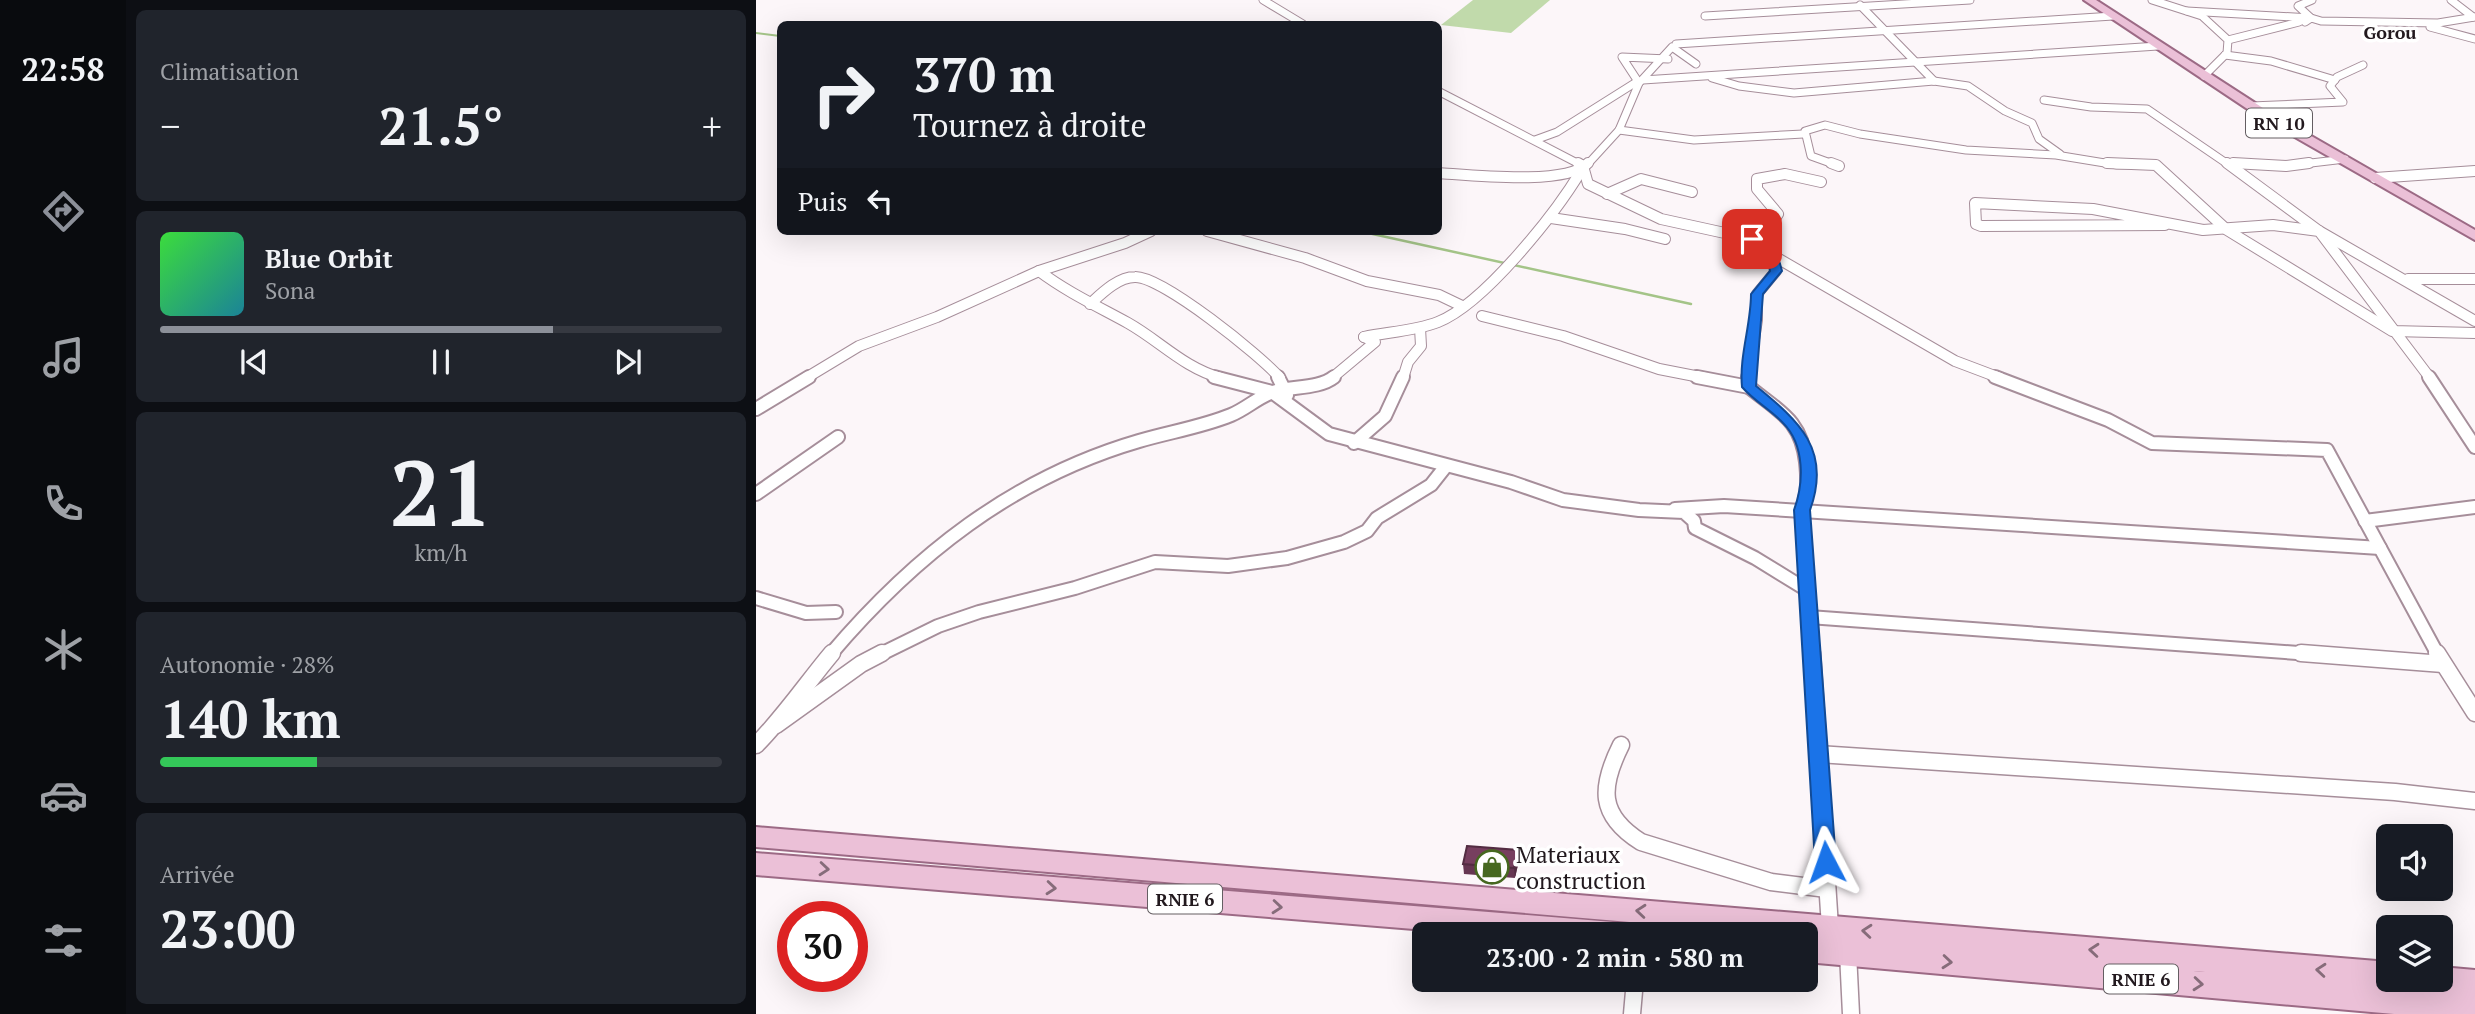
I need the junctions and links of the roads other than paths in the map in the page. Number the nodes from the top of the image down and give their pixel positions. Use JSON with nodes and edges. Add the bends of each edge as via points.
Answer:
{"nodes":[{"id":1,"x":1264,"y":0,"type":"edge"},
{"id":2,"x":1855,"y":0,"type":"edge"},
{"id":3,"x":1970,"y":0,"type":"edge"},
{"id":4,"x":2089,"y":0,"type":"edge"},
{"id":5,"x":2152,"y":0,"type":"edge"},
{"id":6,"x":2187,"y":0,"type":"edge"},
{"id":7,"x":2312,"y":0,"type":"edge"},
{"id":8,"x":2451,"y":0,"type":"edge"},
{"id":9,"x":1863,"y":6,"type":"junction"},
{"id":10,"x":2176,"y":8,"type":"junction"},
{"id":11,"x":2187,"y":11,"type":"junction"},
{"id":12,"x":1705,"y":16,"type":"dead end"},
{"id":13,"x":2113,"y":16,"type":"junction"},
{"id":14,"x":2474,"y":17,"type":"edge"},
{"id":15,"x":2311,"y":20,"type":"junction"},
{"id":16,"x":1298,"y":21,"type":"edge"},
{"id":17,"x":2413,"y":22,"type":"junction"},
{"id":18,"x":1888,"y":32,"type":"junction"},
{"id":19,"x":2475,"y":39,"type":"edge"},
{"id":20,"x":2228,"y":40,"type":"junction"},
{"id":21,"x":1676,"y":44,"type":"dead end"},
{"id":22,"x":2158,"y":46,"type":"junction"},
{"id":23,"x":2225,"y":55,"type":"junction"},
{"id":24,"x":1915,"y":63,"type":"junction"},
{"id":25,"x":2363,"y":65,"type":"dead end"},
{"id":26,"x":1708,"y":76,"type":"junction"},
{"id":27,"x":2204,"y":76,"type":"junction"},
{"id":28,"x":2335,"y":80,"type":"junction"},
{"id":29,"x":1640,"y":81,"type":"junction"},
{"id":30,"x":1934,"y":81,"type":"junction"},
{"id":31,"x":1442,"y":93,"type":"edge"},
{"id":32,"x":2044,"y":100,"type":"dead end"},
{"id":33,"x":2251,"y":106,"type":"junction"},
{"id":34,"x":1619,"y":131,"type":"junction"},
{"id":35,"x":1803,"y":134,"type":"junction"},
{"id":36,"x":2039,"y":139,"type":"junction"},
{"id":37,"x":1535,"y":140,"type":"junction"},
{"id":38,"x":2035,"y":153,"type":"junction"},
{"id":39,"x":2063,"y":156,"type":"junction"},
{"id":40,"x":2344,"y":159,"type":"junction"},
{"id":41,"x":2226,"y":163,"type":"junction"},
{"id":42,"x":1839,"y":166,"type":"dead end"},
{"id":43,"x":1582,"y":168,"type":"junction"},
{"id":44,"x":2475,"y":171,"type":"edge"},
{"id":45,"x":1442,"y":173,"type":"edge"},
{"id":46,"x":2375,"y":178,"type":"junction"},
{"id":47,"x":1821,"y":182,"type":"dead end"},
{"id":48,"x":1692,"y":192,"type":"dead end"},
{"id":49,"x":1607,"y":194,"type":"junction"},
{"id":50,"x":1550,"y":218,"type":"junction"},
{"id":51,"x":2165,"y":225,"type":"junction"},
{"id":52,"x":2227,"y":230,"type":"junction"},
{"id":53,"x":2319,"y":231,"type":"junction"},
{"id":54,"x":1142,"y":235,"type":"edge"},
{"id":55,"x":1221,"y":235,"type":"edge"},
{"id":56,"x":2475,"y":236,"type":"edge"},
{"id":57,"x":1665,"y":239,"type":"dead end"},
{"id":58,"x":1752,"y":239,"type":"junction"},
{"id":59,"x":1772,"y":255,"type":"junction"},
{"id":60,"x":1039,"y":271,"type":"junction"},
{"id":61,"x":2408,"y":279,"type":"junction"},
{"id":62,"x":2475,"y":279,"type":"edge"},
{"id":63,"x":1090,"y":304,"type":"junction"},
{"id":64,"x":1462,"y":306,"type":"junction"},
{"id":65,"x":1482,"y":316,"type":"dead end"},
{"id":66,"x":2475,"y":321,"type":"edge"},
{"id":67,"x":1420,"y":328,"type":"junction"},
{"id":68,"x":2392,"y":331,"type":"junction"},
{"id":69,"x":2475,"y":334,"type":"edge"},
{"id":70,"x":1749,"y":387,"type":"junction"},
{"id":71,"x":1282,"y":394,"type":"junction"},
{"id":72,"x":756,"y":408,"type":"edge"},
{"id":73,"x":838,"y":437,"type":"dead end"},
{"id":74,"x":1354,"y":443,"type":"junction"},
{"id":75,"x":2475,"y":447,"type":"edge"},
{"id":76,"x":1446,"y":466,"type":"junction"},
{"id":77,"x":756,"y":494,"type":"edge"},
{"id":78,"x":2475,"y":507,"type":"edge"},
{"id":79,"x":1639,"y":510,"type":"junction"},
{"id":80,"x":1802,"y":510,"type":"junction"},
{"id":81,"x":2365,"y":521,"type":"junction"},
{"id":82,"x":2380,"y":548,"type":"junction"},
{"id":83,"x":1807,"y":590,"type":"junction"},
{"id":84,"x":756,"y":598,"type":"edge"},
{"id":85,"x":836,"y":612,"type":"dead end"},
{"id":86,"x":1809,"y":617,"type":"junction"},
{"id":87,"x":2443,"y":664,"type":"junction"},
{"id":88,"x":2475,"y":713,"type":"edge"},
{"id":89,"x":775,"y":725,"type":"junction"},
{"id":90,"x":756,"y":745,"type":"edge"},
{"id":91,"x":1621,"y":745,"type":"dead end"},
{"id":92,"x":1818,"y":754,"type":"junction"},
{"id":93,"x":2475,"y":801,"type":"edge"},
{"id":94,"x":756,"y":837,"type":"edge"},
{"id":95,"x":756,"y":864,"type":"edge"},
{"id":96,"x":1827,"y":889,"type":"junction"},
{"id":97,"x":1466,"y":922,"type":"edge"},
{"id":98,"x":1830,"y":928,"type":"junction"},
{"id":99,"x":1818,"y":951,"type":"edge"},
{"id":100,"x":1848,"y":953,"type":"junction"},
{"id":101,"x":2376,"y":974,"type":"edge"},
{"id":102,"x":2453,"y":981,"type":"edge"},
{"id":103,"x":2475,"y":983,"type":"edge"},
{"id":104,"x":1634,"y":992,"type":"edge"},
{"id":105,"x":2475,"y":1008,"type":"edge"},
{"id":106,"x":1632,"y":1014,"type":"edge"},
{"id":107,"x":1851,"y":1014,"type":"edge"}],
"edges":[{"from":1,"to":16,"type":"street"},
{"from":2,"to":9,"type":"street"},
{"from":3,"to":9,"type":"street"},
{"from":4,"to":13,"type":"main road","number":"RN 10"},
{"from":5,"to":10,"type":"street"},
{"from":6,"to":10,"type":"street"},
{"from":7,"to":15,"type":"street","via":[[2298,6]]},
{"from":8,"to":14,"type":"street"},
{"from":9,"to":12,"type":"street"},
{"from":9,"to":18,"type":"street"},
{"from":10,"to":11,"type":"street"},
{"from":11,"to":15,"type":"street"},
{"from":11,"to":20,"type":"street","via":[[2202,16]]},
{"from":13,"to":18,"type":"street"},
{"from":13,"to":22,"type":"main road","number":"RN 10"},
{"from":14,"to":17,"type":"street"},
{"from":15,"to":17,"type":"street"},
{"from":15,"to":20,"type":"street"},
{"from":17,"to":19,"type":"street"},
{"from":18,"to":21,"type":"street"},
{"from":18,"to":24,"type":"street"},
{"from":20,"to":23,"type":"street"},
{"from":22,"to":24,"type":"street"},
{"from":22,"to":27,"type":"main road","number":"RN 10"},
{"from":23,"to":27,"type":"street"},
{"from":23,"to":28,"type":"street","via":[[2271,61]]},
{"from":24,"to":26,"type":"street"},
{"from":24,"to":30,"type":"street"},
{"from":25,"to":28,"type":"street"},
{"from":26,"to":29,"type":"street"},
{"from":26,"to":30,"type":"street","via":[[1743,90],[1774,94]]},
{"from":27,"to":33,"type":"main road","number":"RN 10"},
{"from":28,"to":33,"type":"street","via":[[2330,86],[2343,102]]},
{"from":29,"to":29,"type":"street","via":[[1663,58],[1622,57]]},
{"from":29,"to":34,"type":"street"},
{"from":29,"to":37,"type":"street","via":[[1557,132]]},
{"from":30,"to":36,"type":"street","via":[[1968,86],[2032,123]]},
{"from":31,"to":37,"type":"street"},
{"from":32,"to":41,"type":"street","via":[[2147,108]]},
{"from":33,"to":40,"type":"main road","number":"RN 10"},
{"from":34,"to":35,"type":"street","via":[[1694,140]]},
{"from":34,"to":43,"type":"street"},
{"from":35,"to":38,"type":"street","via":[[1825,125],[1966,150]]},
{"from":35,"to":42,"type":"street","via":[[1811,156]]},
{"from":36,"to":38,"type":"street"},
{"from":36,"to":39,"type":"street"},
{"from":37,"to":43,"type":"street"},
{"from":38,"to":39,"type":"street"},
{"from":39,"to":52,"type":"street","via":[[2156,166]]},
{"from":40,"to":41,"type":"street","via":[[2286,166]]},
{"from":40,"to":46,"type":"main road","number":"RN 10"},
{"from":41,"to":53,"type":"street"},
{"from":43,"to":45,"type":"street","via":[[1530,178]]},
{"from":43,"to":49,"type":"street","via":[[1588,184]]},
{"from":43,"to":50,"type":"street"},
{"from":44,"to":46,"type":"street"},
{"from":46,"to":56,"type":"main road","number":"RN 10"},
{"from":47,"to":58,"type":"street","via":[[1785,174],[1757,179],[1757,189],[1779,214],[1766,231]]},
{"from":48,"to":49,"type":"street","via":[[1641,178]]},
{"from":49,"to":58,"type":"street","via":[[1661,219]]},
{"from":50,"to":57,"type":"street"},
{"from":50,"to":64,"type":"street","via":[[1508,267]]},
{"from":51,"to":51,"type":"street","via":[[1981,226],[1975,204],[2093,209]]},
{"from":51,"to":52,"type":"street"},
{"from":52,"to":53,"type":"street","via":[[2273,226]]},
{"from":52,"to":68,"type":"street"},
{"from":53,"to":61,"type":"street"},
{"from":53,"to":68,"type":"street"},
{"from":54,"to":60,"type":"street"},
{"from":55,"to":64,"type":"street","via":[[1367,281],[1438,295]]},
{"from":58,"to":59,"type":"street"},
{"from":59,"to":70,"type":"street","via":[[1776,271],[1757,294]]},
{"from":59,"to":81,"type":"street","via":[[1955,361],[2108,420],[2152,443],[2327,450]]},
{"from":60,"to":63,"type":"street"},
{"from":60,"to":72,"type":"street","via":[[859,346]]},
{"from":61,"to":62,"type":"street"},
{"from":61,"to":66,"type":"street"},
{"from":63,"to":71,"type":"street","via":[[1130,324],[1178,360],[1212,376]]},
{"from":63,"to":71,"type":"street","via":[[1126,279],[1141,276],[1239,339],[1273,371]]},
{"from":64,"to":67,"type":"street","via":[[1441,321]]},
{"from":65,"to":70,"type":"street","via":[[1563,336],[1659,369]]},
{"from":67,"to":71,"type":"street","via":[[1364,337],[1375,342],[1343,372]]},
{"from":67,"to":74,"type":"street","via":[[1421,346],[1408,362],[1398,393],[1385,415]]},
{"from":68,"to":69,"type":"street"},
{"from":68,"to":75,"type":"street","via":[[2435,385]]},
{"from":70,"to":80,"type":"street","via":[[1803,437],[1809,489]]},
{"from":71,"to":74,"type":"street","via":[[1329,434]]},
{"from":71,"to":89,"type":"street","via":[[1080,463],[982,512],[861,618]]},
{"from":73,"to":77,"type":"street"},
{"from":74,"to":76,"type":"street"},
{"from":76,"to":79,"type":"street","via":[[1563,499]]},
{"from":76,"to":89,"type":"street","via":[[1431,485],[1344,542],[1287,558],[1228,566],[1155,562],[979,612],[938,626],[860,664]]},
{"from":78,"to":81,"type":"street"},
{"from":79,"to":80,"type":"street","via":[[1716,506]]},
{"from":79,"to":83,"type":"street","via":[[1684,512],[1695,528]]},
{"from":80,"to":82,"type":"street"},
{"from":80,"to":83,"type":"street"},
{"from":81,"to":82,"type":"street"},
{"from":82,"to":87,"type":"street"},
{"from":83,"to":86,"type":"street"},
{"from":84,"to":85,"type":"street","via":[[790,609],[827,615]]},
{"from":86,"to":87,"type":"street"},
{"from":86,"to":92,"type":"street"},
{"from":87,"to":88,"type":"street"},
{"from":89,"to":90,"type":"street"},
{"from":91,"to":96,"type":"street","via":[[1607,778],[1606,794],[1610,813],[1622,832],[1772,882]]},
{"from":92,"to":93,"type":"street"},
{"from":92,"to":96,"type":"street"},
{"from":98,"to":94,"type":"main road","number":"RNIE 6","one_way":true},
{"from":95,"to":97,"type":"main road","number":"RNIE 6","one_way":true},
{"from":96,"to":98,"type":"street"},
{"from":101,"to":98,"type":"main road","number":"RNIE 6","one_way":true},
{"from":99,"to":100,"type":"main road","number":"RNIE 6"},
{"from":100,"to":105,"type":"main road","number":"RNIE 6","one_way":true},
{"from":100,"to":107,"type":"street"},
{"from":102,"to":103,"type":"main road"},
{"from":104,"to":106,"type":"street"}]}
